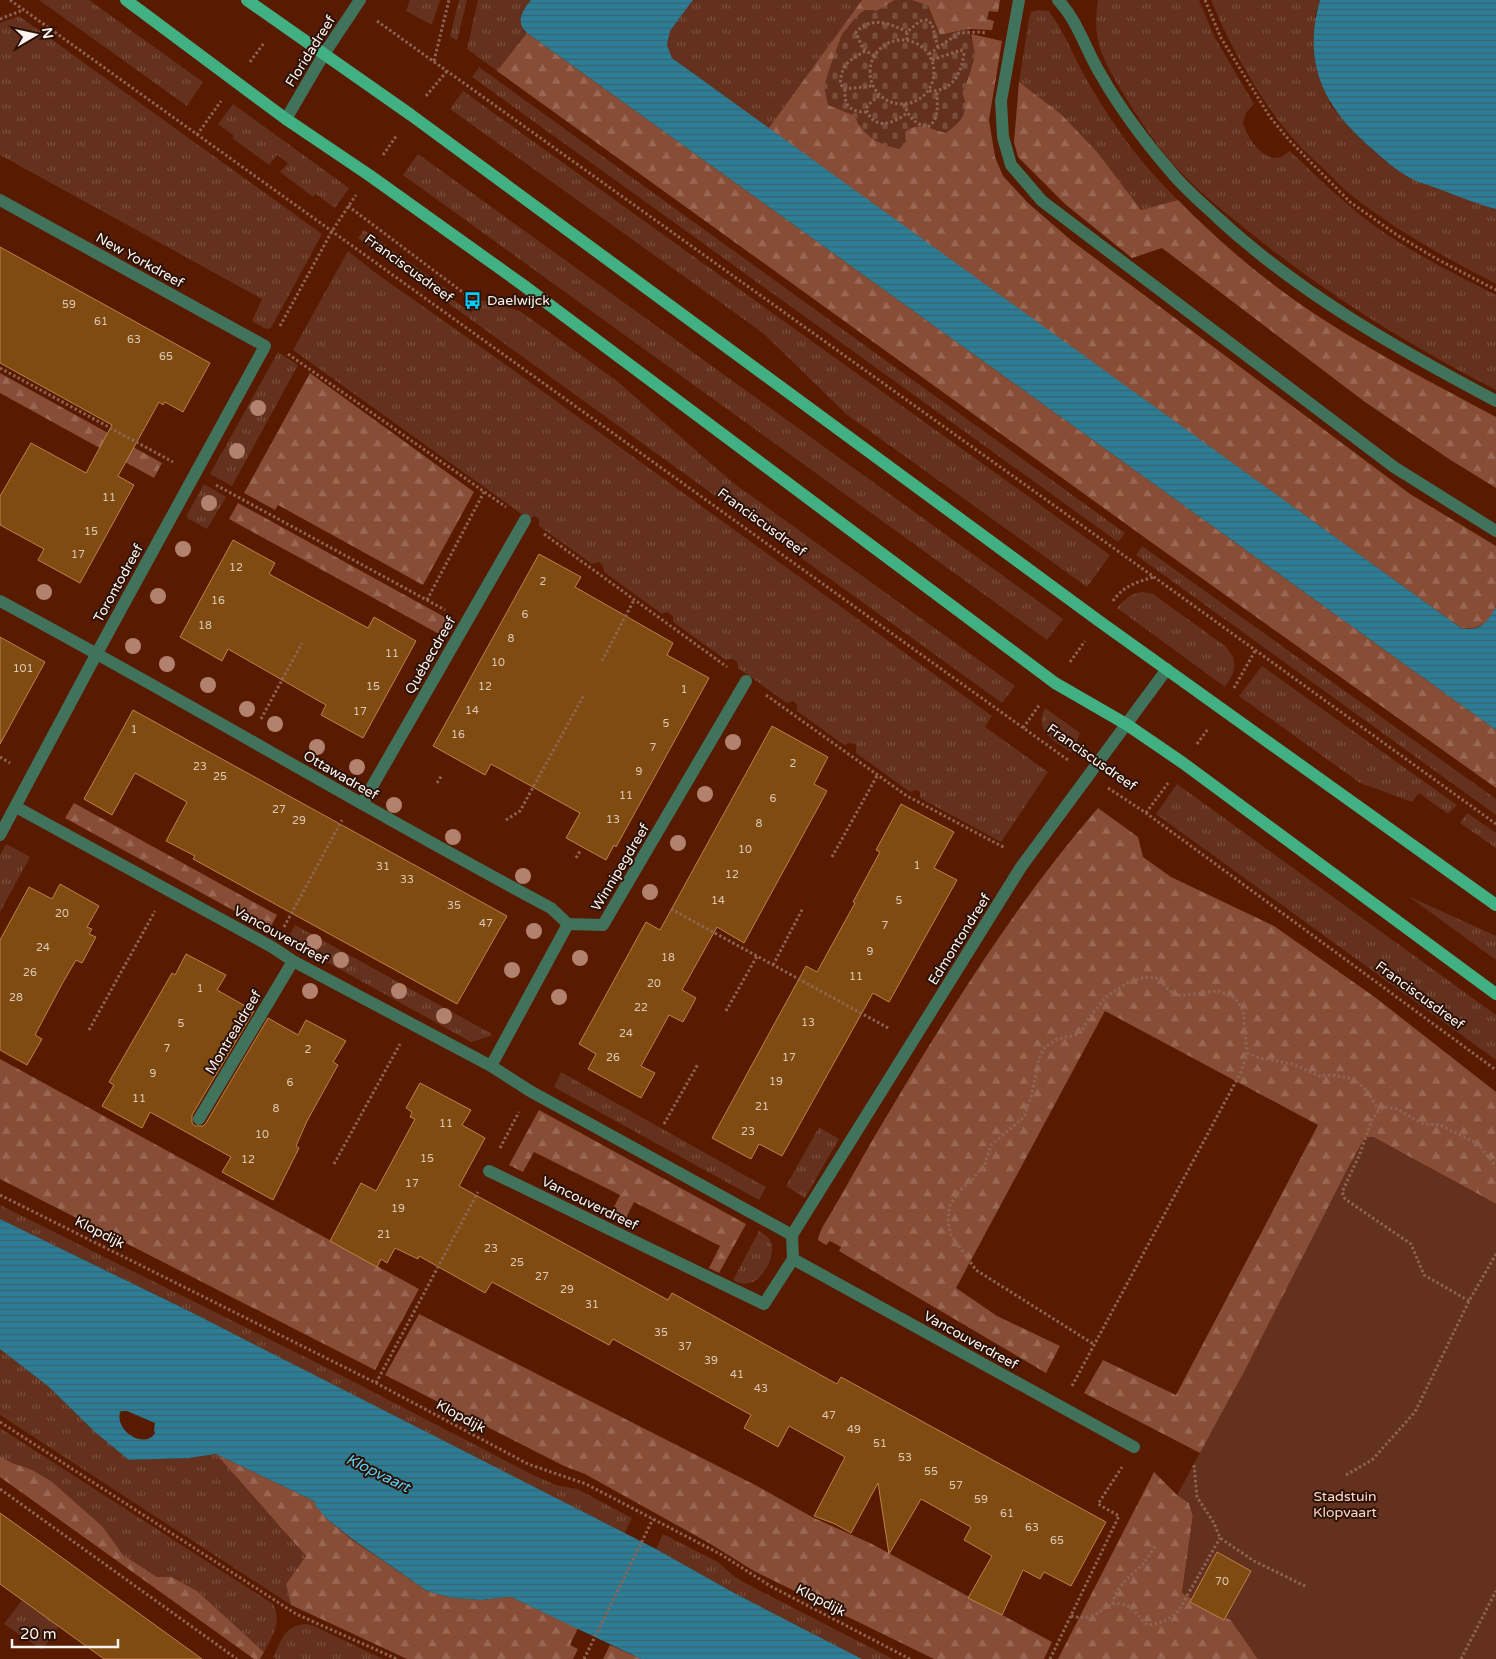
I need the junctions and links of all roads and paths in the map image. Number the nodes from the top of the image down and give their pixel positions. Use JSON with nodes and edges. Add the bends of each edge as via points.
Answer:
{"nodes":[{"id":1,"x":10,"y":0,"type":"edge"},
{"id":2,"x":126,"y":0,"type":"edge"},
{"id":3,"x":247,"y":0,"type":"edge"},
{"id":4,"x":449,"y":0,"type":"edge"},
{"id":5,"x":1019,"y":0,"type":"edge"},
{"id":6,"x":1058,"y":0,"type":"edge"},
{"id":7,"x":1205,"y":0,"type":"edge"},
{"id":8,"x":358,"y":3,"type":"edge"},
{"id":9,"x":23,"y":10,"type":"junction"},
{"id":10,"x":0,"y":19,"type":"edge"},
{"id":11,"x":906,"y":32,"type":"junction"},
{"id":12,"x":1012,"y":37,"type":"junction"},
{"id":13,"x":907,"y":40,"type":"junction"},
{"id":14,"x":938,"y":48,"type":"junction"},
{"id":15,"x":865,"y":51,"type":"junction"},
{"id":16,"x":324,"y":54,"type":"junction"},
{"id":17,"x":928,"y":54,"type":"junction"},
{"id":18,"x":874,"y":56,"type":"junction"},
{"id":19,"x":932,"y":60,"type":"junction"},
{"id":20,"x":434,"y":61,"type":"junction"},
{"id":21,"x":447,"y":71,"type":"junction"},
{"id":22,"x":872,"y":86,"type":"junction"},
{"id":23,"x":845,"y":89,"type":"junction"},
{"id":24,"x":928,"y":91,"type":"junction"},
{"id":25,"x":937,"y":91,"type":"junction"},
{"id":26,"x":879,"y":96,"type":"junction"},
{"id":27,"x":904,"y":104,"type":"junction"},
{"id":28,"x":867,"y":112,"type":"junction"},
{"id":29,"x":908,"y":113,"type":"junction"},
{"id":30,"x":411,"y":114,"type":"junction"},
{"id":31,"x":286,"y":119,"type":"junction"},
{"id":32,"x":369,"y":175,"type":"junction"},
{"id":33,"x":0,"y":200,"type":"edge"},
{"id":34,"x":348,"y":206,"type":"junction"},
{"id":35,"x":332,"y":231,"type":"junction"},
{"id":36,"x":1496,"y":290,"type":"edge"},
{"id":37,"x":473,"y":300,"type":"dead end"},
{"id":38,"x":265,"y":346,"type":"junction"},
{"id":39,"x":0,"y":368,"type":"edge"},
{"id":40,"x":1496,"y":401,"type":"edge"},
{"id":41,"x":195,"y":474,"type":"junction"},
{"id":42,"x":484,"y":492,"type":"junction"},
{"id":43,"x":525,"y":520,"type":"junction"},
{"id":44,"x":1496,"y":531,"type":"edge"},
{"id":45,"x":1154,"y":577,"type":"junction"},
{"id":46,"x":427,"y":600,"type":"junction"},
{"id":47,"x":634,"y":600,"type":"junction"},
{"id":48,"x":0,"y":601,"type":"edge"},
{"id":49,"x":467,"y":621,"type":"junction"},
{"id":50,"x":1099,"y":621,"type":"junction"},
{"id":51,"x":302,"y":643,"type":"dead end"},
{"id":52,"x":1255,"y":651,"type":"junction"},
{"id":53,"x":97,"y":653,"type":"junction"},
{"id":54,"x":602,"y":661,"type":"dead end"},
{"id":55,"x":1167,"y":669,"type":"junction"},
{"id":56,"x":746,"y":681,"type":"junction"},
{"id":57,"x":1055,"y":683,"type":"junction"},
{"id":58,"x":584,"y":695,"type":"dead end"},
{"id":59,"x":1222,"y":709,"type":"junction"},
{"id":60,"x":1126,"y":724,"type":"junction"},
{"id":61,"x":1023,"y":728,"type":"junction"},
{"id":62,"x":250,"y":740,"type":"junction"},
{"id":63,"x":1183,"y":763,"type":"junction"},
{"id":64,"x":878,"y":774,"type":"junction"},
{"id":65,"x":442,"y":775,"type":"dead end"},
{"id":66,"x":1088,"y":775,"type":"junction"},
{"id":67,"x":437,"y":783,"type":"dead end"},
{"id":68,"x":358,"y":802,"type":"junction"},
{"id":69,"x":16,"y":807,"type":"junction"},
{"id":70,"x":1146,"y":813,"type":"junction"},
{"id":71,"x":506,"y":820,"type":"dead end"},
{"id":72,"x":1496,"y":824,"type":"edge"},
{"id":73,"x":0,"y":835,"type":"edge"},
{"id":74,"x":580,"y":851,"type":"dead end"},
{"id":75,"x":832,"y":857,"type":"dead end"},
{"id":76,"x":576,"y":858,"type":"dead end"},
{"id":77,"x":1022,"y":867,"type":"junction"},
{"id":78,"x":167,"y":890,"type":"junction"},
{"id":79,"x":1496,"y":905,"type":"edge"},
{"id":80,"x":803,"y":908,"type":"dead end"},
{"id":81,"x":671,"y":909,"type":"dead end"},
{"id":82,"x":568,"y":924,"type":"junction"},
{"id":83,"x":272,"y":947,"type":"junction"},
{"id":84,"x":757,"y":956,"type":"junction"},
{"id":85,"x":293,"y":960,"type":"junction"},
{"id":86,"x":773,"y":965,"type":"junction"},
{"id":87,"x":1496,"y":994,"type":"edge"},
{"id":88,"x":726,"y":1011,"type":"dead end"},
{"id":89,"x":411,"y":1024,"type":"junction"},
{"id":90,"x":89,"y":1030,"type":"dead end"},
{"id":91,"x":913,"y":1041,"type":"junction"},
{"id":92,"x":1247,"y":1053,"type":"junction"},
{"id":93,"x":698,"y":1064,"type":"dead end"},
{"id":94,"x":491,"y":1066,"type":"junction"},
{"id":95,"x":1496,"y":1070,"type":"edge"},
{"id":96,"x":530,"y":1091,"type":"junction"},
{"id":97,"x":1379,"y":1110,"type":"junction"},
{"id":98,"x":199,"y":1119,"type":"dead end"},
{"id":99,"x":664,"y":1124,"type":"dead end"},
{"id":100,"x":334,"y":1164,"type":"dead end"},
{"id":101,"x":1496,"y":1164,"type":"edge"},
{"id":102,"x":489,"y":1171,"type":"junction"},
{"id":103,"x":0,"y":1194,"type":"edge"},
{"id":104,"x":792,"y":1235,"type":"junction"},
{"id":105,"x":1496,"y":1254,"type":"edge"},
{"id":106,"x":793,"y":1259,"type":"junction"},
{"id":107,"x":1469,"y":1301,"type":"junction"},
{"id":108,"x":1095,"y":1345,"type":"junction"},
{"id":109,"x":376,"y":1383,"type":"junction"},
{"id":110,"x":1061,"y":1407,"type":"junction"},
{"id":111,"x":0,"y":1422,"type":"edge"},
{"id":112,"x":1134,"y":1447,"type":"joint"},
{"id":113,"x":1194,"y":1465,"type":"dead end"},
{"id":114,"x":1346,"y":1475,"type":"dead end"},
{"id":115,"x":0,"y":1489,"type":"edge"},
{"id":116,"x":653,"y":1520,"type":"junction"},
{"id":117,"x":1220,"y":1538,"type":"junction"},
{"id":118,"x":1156,"y":1544,"type":"dead end"},
{"id":119,"x":1307,"y":1587,"type":"dead end"},
{"id":120,"x":1496,"y":1591,"type":"edge"},
{"id":121,"x":1112,"y":1604,"type":"junction"},
{"id":122,"x":1071,"y":1616,"type":"junction"},
{"id":123,"x":237,"y":1659,"type":"edge"},
{"id":124,"x":397,"y":1659,"type":"edge"},
{"id":125,"x":584,"y":1659,"type":"edge"},
{"id":126,"x":910,"y":1659,"type":"edge"},
{"id":127,"x":1050,"y":1659,"type":"edge"},
{"id":128,"x":1461,"y":1659,"type":"edge"}],
"edges":[{"from":1,"to":9,"type":"path","name":"Franciscusdreef"},
{"from":2,"to":31,"type":"main road"},
{"from":3,"to":16,"type":"main road"},
{"from":4,"to":20,"type":"path"},
{"from":5,"to":12,"type":"street"},
{"from":6,"to":40,"type":"street","via":[[1081,35],[1100,75],[1134,125],[1173,174],[1239,237],[1334,309]]},
{"from":7,"to":36,"type":"path","via":[[1221,38],[1270,117],[1350,202],[1396,235]]},
{"from":8,"to":16,"type":"street","name":"Floridadreef"},
{"from":8,"to":20,"type":"path"},
{"from":9,"to":10,"type":"path"},
{"from":9,"to":35,"type":"path","name":"Franciscusdreef"},
{"from":11,"to":13,"type":"path"},
{"from":11,"to":14,"type":"path","via":[[920,21],[927,20],[932,24]]},
{"from":11,"to":15,"type":"path","via":[[888,22],[859,28],[856,32]]},
{"from":12,"to":14,"type":"path","via":[[959,33]]},
{"from":12,"to":44,"type":"street","via":[[1001,101],[1003,137],[1011,165],[1042,201],[1394,467]]},
{"from":13,"to":17,"type":"path","via":[[920,45]]},
{"from":13,"to":18,"type":"path","via":[[886,44]]},
{"from":14,"to":17,"type":"path"},
{"from":15,"to":18,"type":"path"},
{"from":15,"to":23,"type":"path","via":[[845,63],[840,84]]},
{"from":16,"to":30,"type":"main road"},
{"from":16,"to":31,"type":"street","name":"Floridadreef"},
{"from":17,"to":19,"type":"path"},
{"from":18,"to":22,"type":"path","via":[[869,74]]},
{"from":19,"to":24,"type":"path","via":[[934,76]]},
{"from":19,"to":25,"type":"path","via":[[961,50],[964,53],[963,65],[956,78],[951,85]]},
{"from":20,"to":21,"type":"path"},
{"from":21,"to":30,"type":"path"},
{"from":21,"to":45,"type":"path"},
{"from":22,"to":23,"type":"path"},
{"from":22,"to":26,"type":"path"},
{"from":23,"to":28,"type":"path","via":[[844,98],[849,107],[857,112]]},
{"from":24,"to":25,"type":"path"},
{"from":24,"to":27,"type":"path","via":[[923,98]]},
{"from":25,"to":29,"type":"path","via":[[937,113],[933,123],[919,125]]},
{"from":26,"to":27,"type":"path","via":[[889,102]]},
{"from":26,"to":28,"type":"path","via":[[869,104]]},
{"from":27,"to":29,"type":"path"},
{"from":28,"to":29,"type":"path","via":[[877,122],[885,123],[897,121]]},
{"from":30,"to":32,"type":"path"},
{"from":30,"to":50,"type":"main road"},
{"from":31,"to":32,"type":"main road"},
{"from":32,"to":34,"type":"path"},
{"from":32,"to":57,"type":"main road","via":[[523,285]]},
{"from":33,"to":38,"type":"street","name":"New Yorkdreef"},
{"from":34,"to":35,"type":"path"},
{"from":34,"to":37,"type":"path"},
{"from":35,"to":38,"type":"path","via":[[276,334]]},
{"from":35,"to":61,"type":"path","name":"Franciscusdreef"},
{"from":38,"to":41,"type":"street","name":"Torontodreef"},
{"from":38,"to":42,"type":"path","via":[[279,347]]},
{"from":39,"to":41,"type":"path"},
{"from":41,"to":46,"type":"path"},
{"from":41,"to":53,"type":"street","name":"Torontodreef"},
{"from":42,"to":43,"type":"path"},
{"from":42,"to":46,"type":"path"},
{"from":43,"to":47,"type":"path"},
{"from":43,"to":49,"type":"street","name":"Québecdreef"},
{"from":45,"to":50,"type":"path","via":[[1120,591]]},
{"from":45,"to":52,"type":"path"},
{"from":46,"to":49,"type":"path"},
{"from":47,"to":54,"type":"path"},
{"from":47,"to":56,"type":"path"},
{"from":48,"to":53,"type":"street","name":"Ottawadreef"},
{"from":49,"to":68,"type":"street","name":"Québecdreef"},
{"from":50,"to":55,"type":"main road"},
{"from":50,"to":57,"type":"path"},
{"from":51,"to":62,"type":"path"},
{"from":52,"to":59,"type":"path"},
{"from":52,"to":72,"type":"path"},
{"from":53,"to":62,"type":"street","name":"Ottawadreef"},
{"from":53,"to":69,"type":"street","name":"Torontodreef"},
{"from":55,"to":59,"type":"main road"},
{"from":55,"to":60,"type":"street","name":"Edmontondreef"},
{"from":56,"to":64,"type":"path"},
{"from":56,"to":82,"type":"street","name":"Winnipegdreef","via":[[603,925]]},
{"from":57,"to":60,"type":"main road"},
{"from":57,"to":61,"type":"path"},
{"from":58,"to":71,"type":"path","via":[[520,811]]},
{"from":59,"to":63,"type":"path"},
{"from":59,"to":79,"type":"main road"},
{"from":60,"to":63,"type":"main road"},
{"from":60,"to":66,"type":"street","name":"Edmontondreef"},
{"from":61,"to":66,"type":"path","name":"Franciscusdreef"},
{"from":62,"to":68,"type":"street","name":"Ottawadreef"},
{"from":63,"to":70,"type":"path"},
{"from":63,"to":87,"type":"main road"},
{"from":64,"to":75,"type":"path"},
{"from":64,"to":77,"type":"path","via":[[907,796],[1014,852]]},
{"from":65,"to":67,"type":"path"},
{"from":66,"to":70,"type":"path","name":"Franciscusdreef"},
{"from":66,"to":77,"type":"street","name":"Edmontondreef"},
{"from":68,"to":82,"type":"street","name":"Ottawadreef","via":[[551,908]]},
{"from":68,"to":83,"type":"path"},
{"from":69,"to":73,"type":"street","name":"Torontodreef"},
{"from":69,"to":78,"type":"street","name":"Vancouverdreef"},
{"from":70,"to":95,"type":"path","name":"Franciscusdreef"},
{"from":74,"to":76,"type":"path"},
{"from":77,"to":91,"type":"street","name":"Edmontondreef"},
{"from":78,"to":83,"type":"street","name":"Vancouverdreef"},
{"from":78,"to":90,"type":"path"},
{"from":80,"to":86,"type":"path"},
{"from":81,"to":84,"type":"path"},
{"from":82,"to":94,"type":"street"},
{"from":83,"to":85,"type":"street","name":"Vancouverdreef"},
{"from":84,"to":86,"type":"path"},
{"from":84,"to":88,"type":"path"},
{"from":85,"to":89,"type":"street","name":"Vancouverdreef"},
{"from":85,"to":98,"type":"street","name":"Montrealdreef"},
{"from":86,"to":91,"type":"path"},
{"from":89,"to":94,"type":"street","name":"Vancouverdreef"},
{"from":89,"to":100,"type":"path"},
{"from":91,"to":104,"type":"street","name":"Edmontondreef"},
{"from":92,"to":97,"type":"path","via":[[1293,1064],[1319,1076],[1354,1079]]},
{"from":92,"to":108,"type":"path","via":[[1231,1093]]},
{"from":92,"to":108,"type":"path","via":[[1242,1010],[1235,998],[1225,992],[1176,996],[1159,979],[1145,976],[1127,983],[1106,997],[1076,1035],[1057,1039],[1045,1047],[1039,1058],[1024,1117],[991,1146],[985,1164],[959,1191],[949,1207],[951,1235],[976,1270]]},
{"from":93,"to":99,"type":"path"},
{"from":94,"to":96,"type":"street","name":"Vancouverdreef"},
{"from":96,"to":102,"type":"path"},
{"from":96,"to":104,"type":"street","name":"Vancouverdreef"},
{"from":97,"to":101,"type":"path","via":[[1387,1107],[1397,1109],[1419,1122],[1440,1125],[1478,1144]]},
{"from":97,"to":107,"type":"path","via":[[1342,1192],[1345,1199],[1410,1244],[1424,1275]]},
{"from":102,"to":106,"type":"street","name":"Vancouverdreef","via":[[764,1304]]},
{"from":102,"to":109,"type":"path"},
{"from":103,"to":109,"type":"path","name":"Klopdijk"},
{"from":104,"to":106,"type":"street"},
{"from":105,"to":107,"type":"path"},
{"from":106,"to":110,"type":"street","name":"Vancouverdreef"},
{"from":107,"to":114,"type":"path","via":[[1414,1412],[1372,1460]]},
{"from":108,"to":110,"type":"path"},
{"from":109,"to":116,"type":"path","name":"Klopdijk","via":[[528,1464],[586,1484]]},
{"from":110,"to":112,"type":"street","name":"Vancouverdreef"},
{"from":111,"to":124,"type":"path","via":[[296,1614]]},
{"from":112,"to":122,"type":"path","via":[[1098,1504],[1119,1516]]},
{"from":113,"to":117,"type":"path","via":[[1197,1497]]},
{"from":115,"to":123,"type":"path"},
{"from":116,"to":125,"type":"path"},
{"from":116,"to":126,"type":"path","name":"Klopdijk"},
{"from":117,"to":119,"type":"path","via":[[1254,1562]]},
{"from":117,"to":121,"type":"path","via":[[1174,1616],[1148,1625],[1130,1606]]},
{"from":118,"to":121,"type":"path","via":[[1145,1562],[1119,1588]]},
{"from":120,"to":128,"type":"path"},
{"from":121,"to":122,"type":"path","via":[[1087,1617]]},
{"from":122,"to":127,"type":"path"}]}
